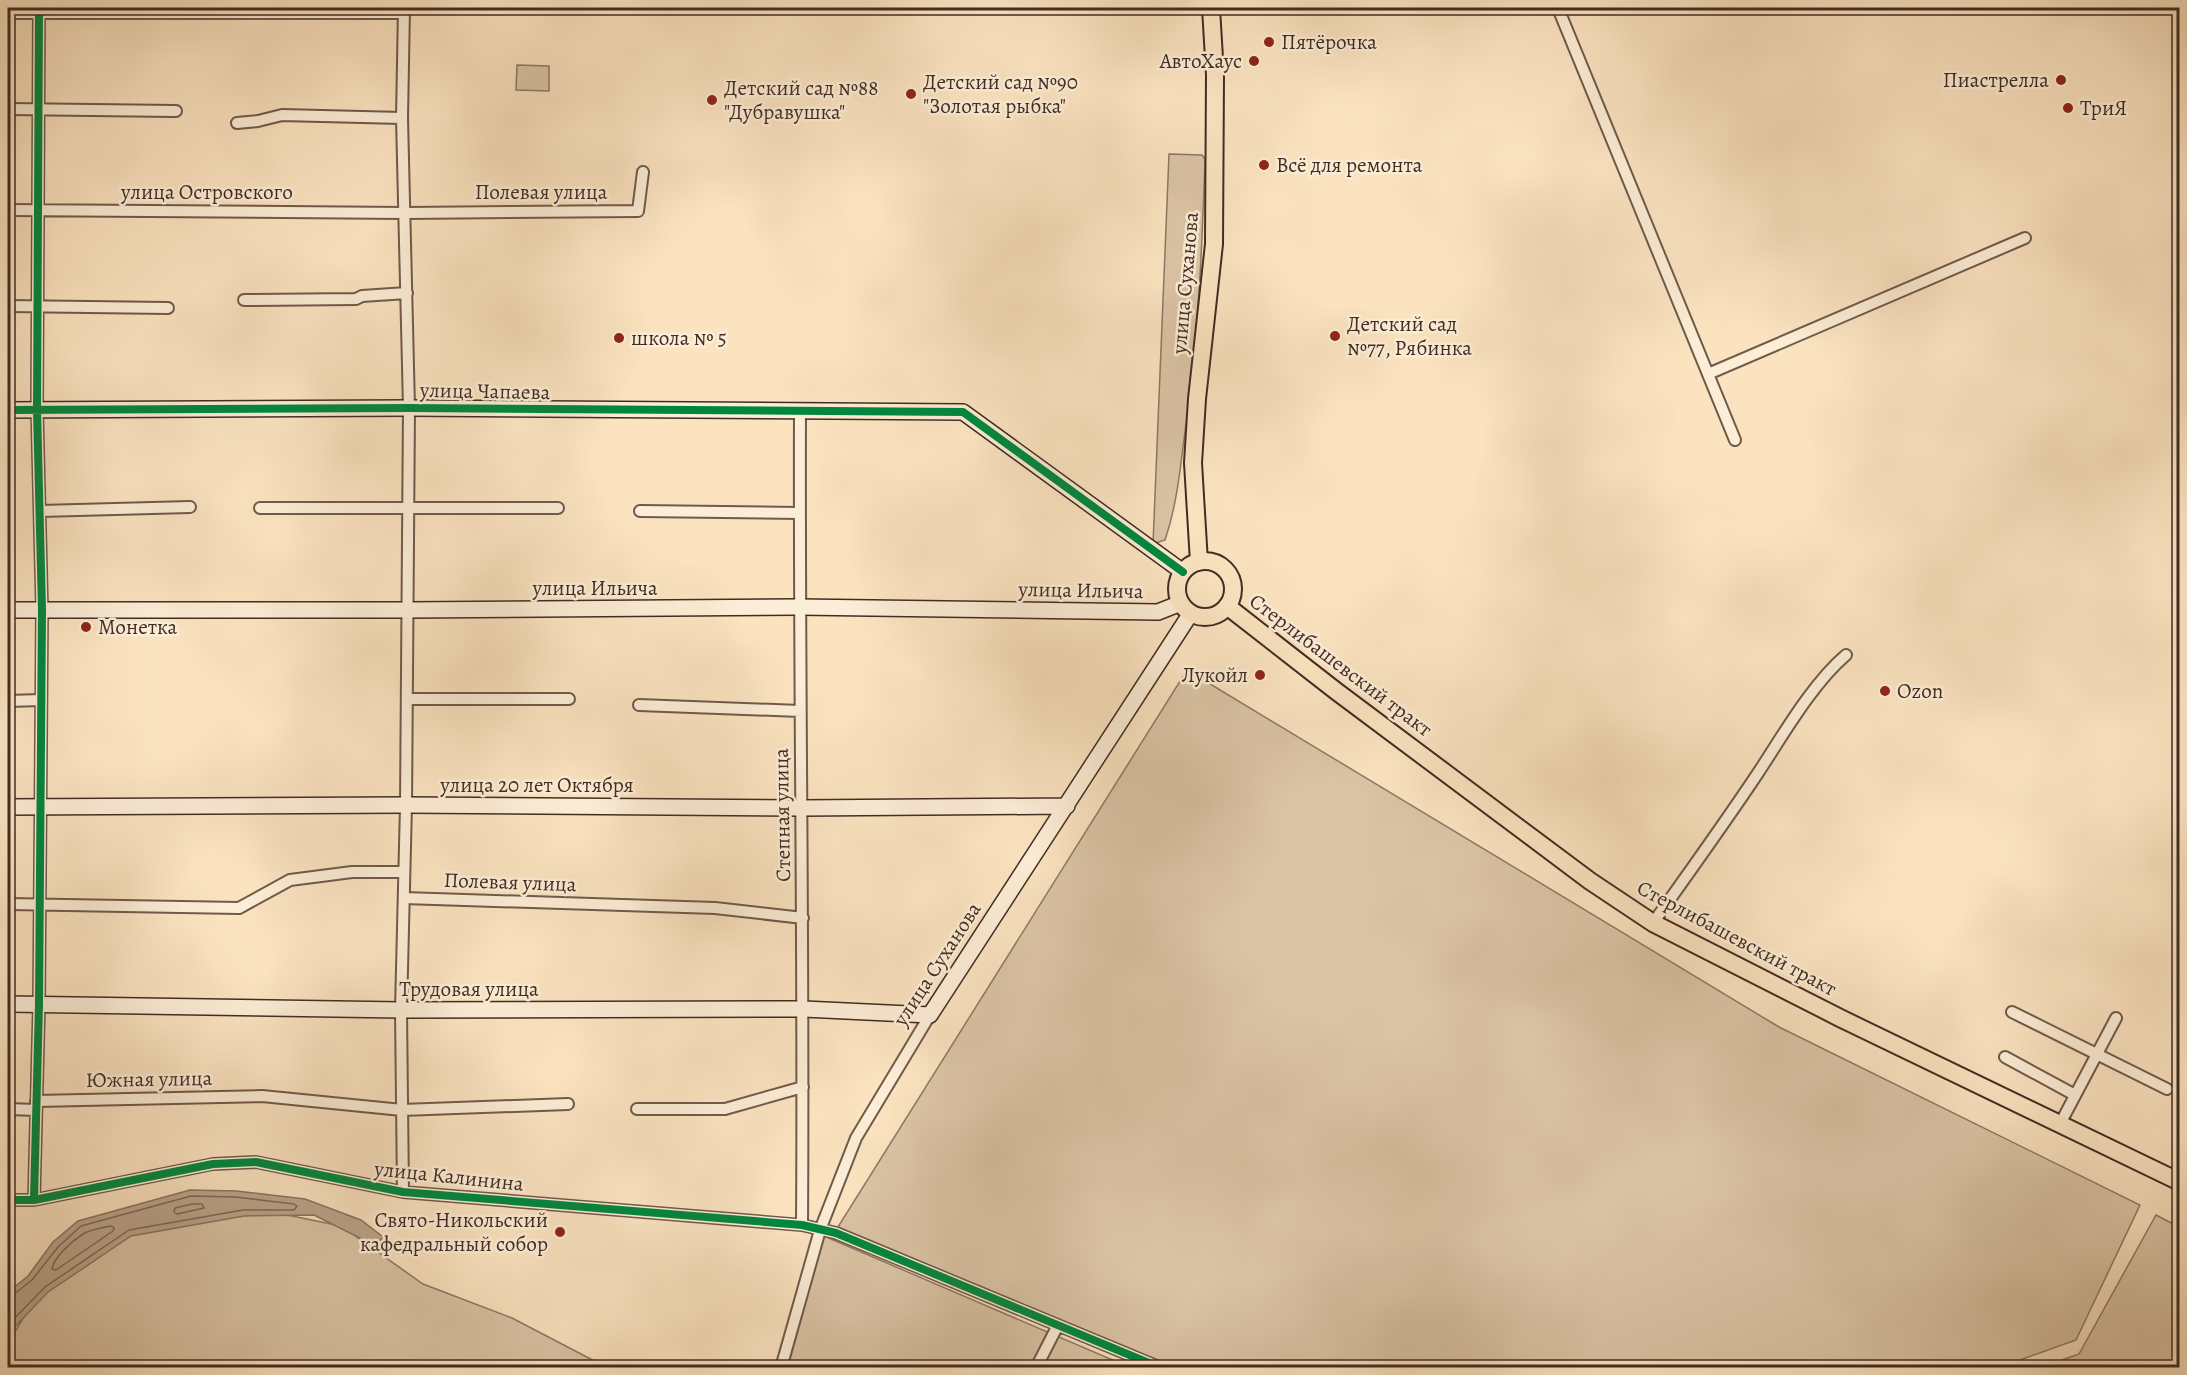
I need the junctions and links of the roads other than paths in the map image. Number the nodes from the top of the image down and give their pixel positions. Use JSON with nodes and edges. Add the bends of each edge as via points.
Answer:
{"nodes":[{"id":1,"x":1211,"y":8,"type":"edge"},
{"id":2,"x":1558,"y":8,"type":"edge"},
{"id":3,"x":40,"y":10,"type":"edge"},
{"id":4,"x":404,"y":10,"type":"edge"},
{"id":5,"x":8,"y":13,"type":"edge"},
{"id":6,"x":8,"y":109,"type":"edge"},
{"id":7,"x":39,"y":110,"type":"junction"},
{"id":8,"x":176,"y":111,"type":"dead end"},
{"id":9,"x":402,"y":118,"type":"junction"},
{"id":10,"x":237,"y":123,"type":"dead end"},
{"id":11,"x":642,"y":172,"type":"dead end"},
{"id":12,"x":8,"y":210,"type":"edge"},
{"id":13,"x":39,"y":210,"type":"junction"},
{"id":14,"x":406,"y":213,"type":"junction"},
{"id":15,"x":2025,"y":238,"type":"dead end"},
{"id":16,"x":407,"y":292,"type":"junction"},
{"id":17,"x":244,"y":300,"type":"dead end"},
{"id":18,"x":8,"y":306,"type":"edge"},
{"id":19,"x":38,"y":307,"type":"junction"},
{"id":20,"x":168,"y":308,"type":"dead end"},
{"id":21,"x":1708,"y":374,"type":"junction"},
{"id":22,"x":409,"y":408,"type":"junction"},
{"id":23,"x":8,"y":410,"type":"edge"},
{"id":24,"x":37,"y":410,"type":"junction"},
{"id":25,"x":800,"y":412,"type":"junction"},
{"id":26,"x":1735,"y":440,"type":"dead end"},
{"id":27,"x":190,"y":507,"type":"dead end"},
{"id":28,"x":260,"y":508,"type":"dead end"},
{"id":29,"x":408,"y":508,"type":"junction"},
{"id":30,"x":558,"y":508,"type":"dead end"},
{"id":31,"x":39,"y":511,"type":"junction"},
{"id":32,"x":640,"y":511,"type":"dead end"},
{"id":33,"x":800,"y":513,"type":"junction"},
{"id":34,"x":1198,"y":562,"type":"junction"},
{"id":35,"x":1183,"y":572,"type":"junction"},
{"id":36,"x":1227,"y":606,"type":"junction"},
{"id":37,"x":799,"y":607,"type":"junction"},
{"id":38,"x":1186,"y":608,"type":"junction"},
{"id":39,"x":8,"y":610,"type":"edge"},
{"id":40,"x":42,"y":610,"type":"junction"},
{"id":41,"x":408,"y":610,"type":"junction"},
{"id":42,"x":1846,"y":655,"type":"dead end"},
{"id":43,"x":407,"y":699,"type":"junction"},
{"id":44,"x":569,"y":699,"type":"dead end"},
{"id":45,"x":41,"y":700,"type":"junction"},
{"id":46,"x":8,"y":701,"type":"edge"},
{"id":47,"x":639,"y":705,"type":"dead end"},
{"id":48,"x":800,"y":711,"type":"junction"},
{"id":49,"x":406,"y":805,"type":"junction"},
{"id":50,"x":1067,"y":806,"type":"junction"},
{"id":51,"x":8,"y":807,"type":"edge"},
{"id":52,"x":802,"y":807,"type":"junction"},
{"id":53,"x":39,"y":808,"type":"junction"},
{"id":54,"x":404,"y":872,"type":"junction"},
{"id":55,"x":404,"y":898,"type":"junction"},
{"id":56,"x":8,"y":904,"type":"edge"},
{"id":57,"x":39,"y":905,"type":"junction"},
{"id":58,"x":803,"y":918,"type":"junction"},
{"id":59,"x":1653,"y":923,"type":"junction"},
{"id":60,"x":8,"y":1004,"type":"edge"},
{"id":61,"x":39,"y":1004,"type":"junction"},
{"id":62,"x":804,"y":1009,"type":"junction"},
{"id":63,"x":401,"y":1010,"type":"junction"},
{"id":64,"x":2012,"y":1012,"type":"dead end"},
{"id":65,"x":930,"y":1015,"type":"junction"},
{"id":66,"x":2116,"y":1018,"type":"dead end"},
{"id":67,"x":2097,"y":1054,"type":"junction"},
{"id":68,"x":2005,"y":1057,"type":"dead end"},
{"id":69,"x":803,"y":1087,"type":"junction"},
{"id":70,"x":2167,"y":1089,"type":"dead end"},
{"id":71,"x":2076,"y":1095,"type":"junction"},
{"id":72,"x":568,"y":1104,"type":"dead end"},
{"id":73,"x":36,"y":1105,"type":"junction"},
{"id":74,"x":8,"y":1109,"type":"edge"},
{"id":75,"x":637,"y":1109,"type":"dead end"},
{"id":76,"x":402,"y":1110,"type":"junction"},
{"id":77,"x":2060,"y":1124,"type":"junction"},
{"id":78,"x":2180,"y":1182,"type":"edge"},
{"id":79,"x":403,"y":1192,"type":"junction"},
{"id":80,"x":8,"y":1200,"type":"edge"},
{"id":81,"x":34,"y":1200,"type":"junction"},
{"id":82,"x":802,"y":1225,"type":"junction"},
{"id":83,"x":820,"y":1230,"type":"junction"},
{"id":84,"x":1058,"y":1325,"type":"junction"},
{"id":85,"x":781,"y":1368,"type":"edge"},
{"id":86,"x":1036,"y":1368,"type":"edge"},
{"id":87,"x":1161,"y":1368,"type":"edge"}],
"edges":[{"from":1,"to":34,"type":"main road","name":"улица Суханова","via":[[1215,75],[1214,244],[1193,463]]},
{"from":2,"to":21,"type":"street"},
{"from":3,"to":4,"type":"street"},
{"from":3,"to":5,"type":"street"},
{"from":3,"to":7,"type":"street"},
{"from":4,"to":9,"type":"street"},
{"from":6,"to":7,"type":"street"},
{"from":7,"to":8,"type":"street"},
{"from":7,"to":13,"type":"street"},
{"from":9,"to":10,"type":"street","via":[[282,116]]},
{"from":9,"to":14,"type":"street"},
{"from":11,"to":14,"type":"street","name":"Полевая улица","via":[[638,211]]},
{"from":12,"to":13,"type":"street","name":"улица Островского"},
{"from":13,"to":14,"type":"street","name":"улица Островского"},
{"from":13,"to":19,"type":"street"},
{"from":14,"to":16,"type":"street"},
{"from":15,"to":21,"type":"street"},
{"from":16,"to":17,"type":"street","via":[[356,299]]},
{"from":16,"to":22,"type":"street"},
{"from":18,"to":19,"type":"street"},
{"from":19,"to":20,"type":"street"},
{"from":19,"to":24,"type":"street"},
{"from":21,"to":26,"type":"street"},
{"from":22,"to":24,"type":"main road","name":"улица Чапаева"},
{"from":22,"to":25,"type":"main road","name":"улица Чапаева"},
{"from":22,"to":29,"type":"street"},
{"from":23,"to":24,"type":"main road","name":"улица Чапаева"},
{"from":24,"to":31,"type":"street"},
{"from":25,"to":33,"type":"street","name":"Степная улица"},
{"from":25,"to":35,"type":"main road","name":"улица Чапаева","via":[[963,412]]},
{"from":27,"to":31,"type":"street"},
{"from":28,"to":29,"type":"street"},
{"from":29,"to":30,"type":"street"},
{"from":29,"to":41,"type":"street"},
{"from":31,"to":40,"type":"street"},
{"from":32,"to":33,"type":"street"},
{"from":33,"to":37,"type":"street","name":"Степная улица"},
{"from":34,"to":35,"type":"main road"},
{"from":34,"to":36,"type":"main road","via":[[1224,569],[1232,595]]},
{"from":35,"to":38,"type":"main road","via":[[1177,589]]},
{"from":36,"to":38,"type":"main road","via":[[1206,617]]},
{"from":36,"to":59,"type":"main road","name":"Стерлибашевский тракт","via":[[1571,867]]},
{"from":37,"to":38,"type":"main road","name":"улица Ильича","via":[[1158,612]]},
{"from":37,"to":41,"type":"main road","name":"улица Ильича"},
{"from":37,"to":48,"type":"street","name":"Степная улица"},
{"from":38,"to":50,"type":"main road","name":"улица Суханова"},
{"from":39,"to":40,"type":"main road","name":"улица Ильича"},
{"from":40,"to":41,"type":"main road","name":"улица Ильича"},
{"from":40,"to":45,"type":"street"},
{"from":41,"to":43,"type":"street"},
{"from":42,"to":59,"type":"street","via":[[1832,667],[1792,722]]},
{"from":43,"to":44,"type":"street"},
{"from":43,"to":49,"type":"street"},
{"from":45,"to":46,"type":"street"},
{"from":45,"to":53,"type":"street"},
{"from":47,"to":48,"type":"street"},
{"from":48,"to":52,"type":"street","name":"Степная улица"},
{"from":49,"to":52,"type":"main road","name":"улица 20 лет Октября"},
{"from":49,"to":53,"type":"main road","name":"улица 20 лет Октября"},
{"from":49,"to":54,"type":"street"},
{"from":50,"to":52,"type":"main road","name":"улица 20 лет Октября"},
{"from":50,"to":65,"type":"main road","name":"улица Суханова"},
{"from":51,"to":53,"type":"main road","name":"улица 20 лет Октября"},
{"from":52,"to":58,"type":"street","name":"Степная улица"},
{"from":53,"to":57,"type":"street"},
{"from":54,"to":55,"type":"street"},
{"from":54,"to":57,"type":"street","via":[[352,872],[290,880],[239,908]]},
{"from":55,"to":58,"type":"street","name":"Полевая улица","via":[[715,908]]},
{"from":55,"to":63,"type":"street"},
{"from":56,"to":57,"type":"street"},
{"from":57,"to":61,"type":"street"},
{"from":58,"to":62,"type":"street","name":"Степная улица"},
{"from":59,"to":77,"type":"main road","name":"Стерлибашевский тракт"},
{"from":60,"to":61,"type":"main road","name":"Трудовая улица"},
{"from":61,"to":63,"type":"main road","name":"Трудовая улица"},
{"from":61,"to":73,"type":"street"},
{"from":62,"to":63,"type":"main road","name":"Трудовая улица"},
{"from":62,"to":65,"type":"main road","name":"Трудовая улица"},
{"from":62,"to":69,"type":"street","name":"Степная улица"},
{"from":63,"to":76,"type":"street"},
{"from":64,"to":67,"type":"street"},
{"from":65,"to":83,"type":"street","name":"улица Суханова","via":[[856,1138]]},
{"from":66,"to":67,"type":"street"},
{"from":67,"to":70,"type":"street"},
{"from":67,"to":71,"type":"street"},
{"from":68,"to":71,"type":"street"},
{"from":69,"to":75,"type":"street","via":[[725,1109]]},
{"from":69,"to":82,"type":"street","name":"Степная улица"},
{"from":71,"to":77,"type":"street"},
{"from":72,"to":76,"type":"street"},
{"from":73,"to":74,"type":"street","name":"Южная улица"},
{"from":73,"to":76,"type":"street","name":"Южная улица","via":[[262,1096]]},
{"from":73,"to":81,"type":"street"},
{"from":76,"to":79,"type":"street"},
{"from":77,"to":78,"type":"main road","name":"Стерлибашевский тракт"},
{"from":79,"to":81,"type":"street","name":"улица Калинина","via":[[256,1161],[213,1164]]},
{"from":79,"to":82,"type":"street","name":"улица Калинина"},
{"from":80,"to":81,"type":"street","name":"улица Калинина"},
{"from":82,"to":83,"type":"street","name":"улица Калинина"},
{"from":83,"to":84,"type":"street","name":"улица Калинина","via":[[836,1233]]},
{"from":83,"to":85,"type":"street","name":"улица Суханова"},
{"from":84,"to":86,"type":"street"},
{"from":84,"to":87,"type":"street","name":"улица Калинина"}]}
